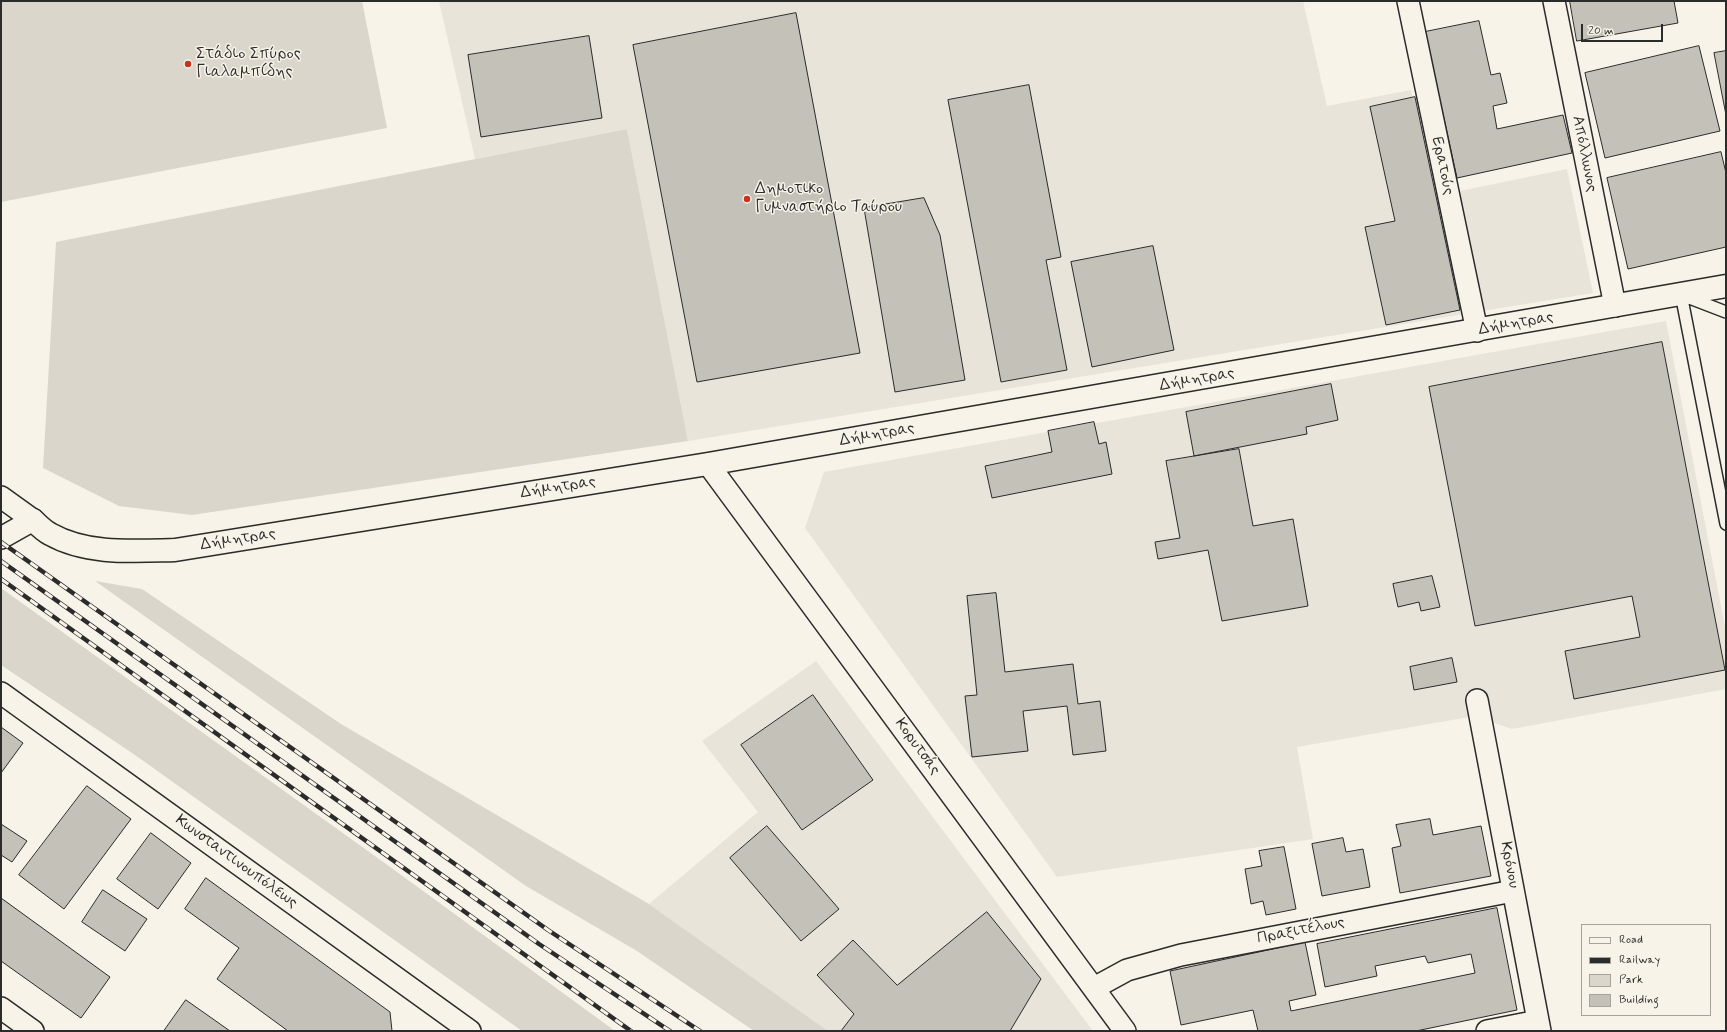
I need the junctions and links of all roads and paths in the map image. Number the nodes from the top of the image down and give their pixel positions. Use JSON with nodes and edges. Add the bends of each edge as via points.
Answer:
{"nodes":[{"id":1,"x":1408,"y":1,"type":"edge"},
{"id":2,"x":1554,"y":1,"type":"edge"},
{"id":3,"x":1726,"y":286,"type":"edge"},
{"id":4,"x":1681,"y":294,"type":"junction"},
{"id":5,"x":1615,"y":306,"type":"junction"},
{"id":6,"x":1726,"y":312,"type":"edge"},
{"id":7,"x":1477,"y":331,"type":"junction"},
{"id":8,"x":708,"y":464,"type":"junction"},
{"id":9,"x":1,"y":497,"type":"edge"},
{"id":10,"x":33,"y":520,"type":"junction"},
{"id":11,"x":1726,"y":524,"type":"edge"},
{"id":12,"x":1,"y":538,"type":"edge"},
{"id":13,"x":1,"y":693,"type":"edge"},
{"id":14,"x":1477,"y":700,"type":"dead end"},
{"id":15,"x":1514,"y":891,"type":"junction"},
{"id":16,"x":1094,"y":988,"type":"junction"},
{"id":17,"x":1,"y":1008,"type":"edge"},
{"id":18,"x":1539,"y":1026,"type":"edge"},
{"id":19,"x":33,"y":1031,"type":"edge"},
{"id":20,"x":470,"y":1031,"type":"edge"},
{"id":21,"x":1125,"y":1031,"type":"edge"},
{"id":22,"x":1487,"y":1031,"type":"edge"}],
"edges":[{"from":1,"to":7,"type":"street","name":"Ερατούς"},
{"from":2,"to":5,"type":"street","name":"Απόλλωνος"},
{"from":3,"to":4,"type":"street","name":"Δήμητρας"},
{"from":4,"to":5,"type":"street","name":"Δήμητρας"},
{"from":4,"to":6,"type":"lane"},
{"from":4,"to":11,"type":"lane"},
{"from":5,"to":7,"type":"street","name":"Δήμητρας"},
{"from":7,"to":8,"type":"street","name":"Δήμητρας"},
{"from":8,"to":10,"type":"street","name":"Δήμητρας","via":[[175,550],[110,550],[75,544],[49,534]]},
{"from":8,"to":16,"type":"street","name":"Κορυτσάς"},
{"from":9,"to":10,"type":"street"},
{"from":10,"to":12,"type":"street"},
{"from":13,"to":20,"type":"street","name":"Κωνσταντινουπόλεως"},
{"from":14,"to":15,"type":"street","name":"Κρόνου"},
{"from":15,"to":16,"type":"street","name":"Πραξιτέλους","via":[[1181,954],[1127,970]]},
{"from":15,"to":18,"type":"street","name":"Κρόνου"},
{"from":16,"to":21,"type":"street","name":"Κορυτσάς"},
{"from":17,"to":19,"type":"street"},
{"from":18,"to":22,"type":"street"}]}
